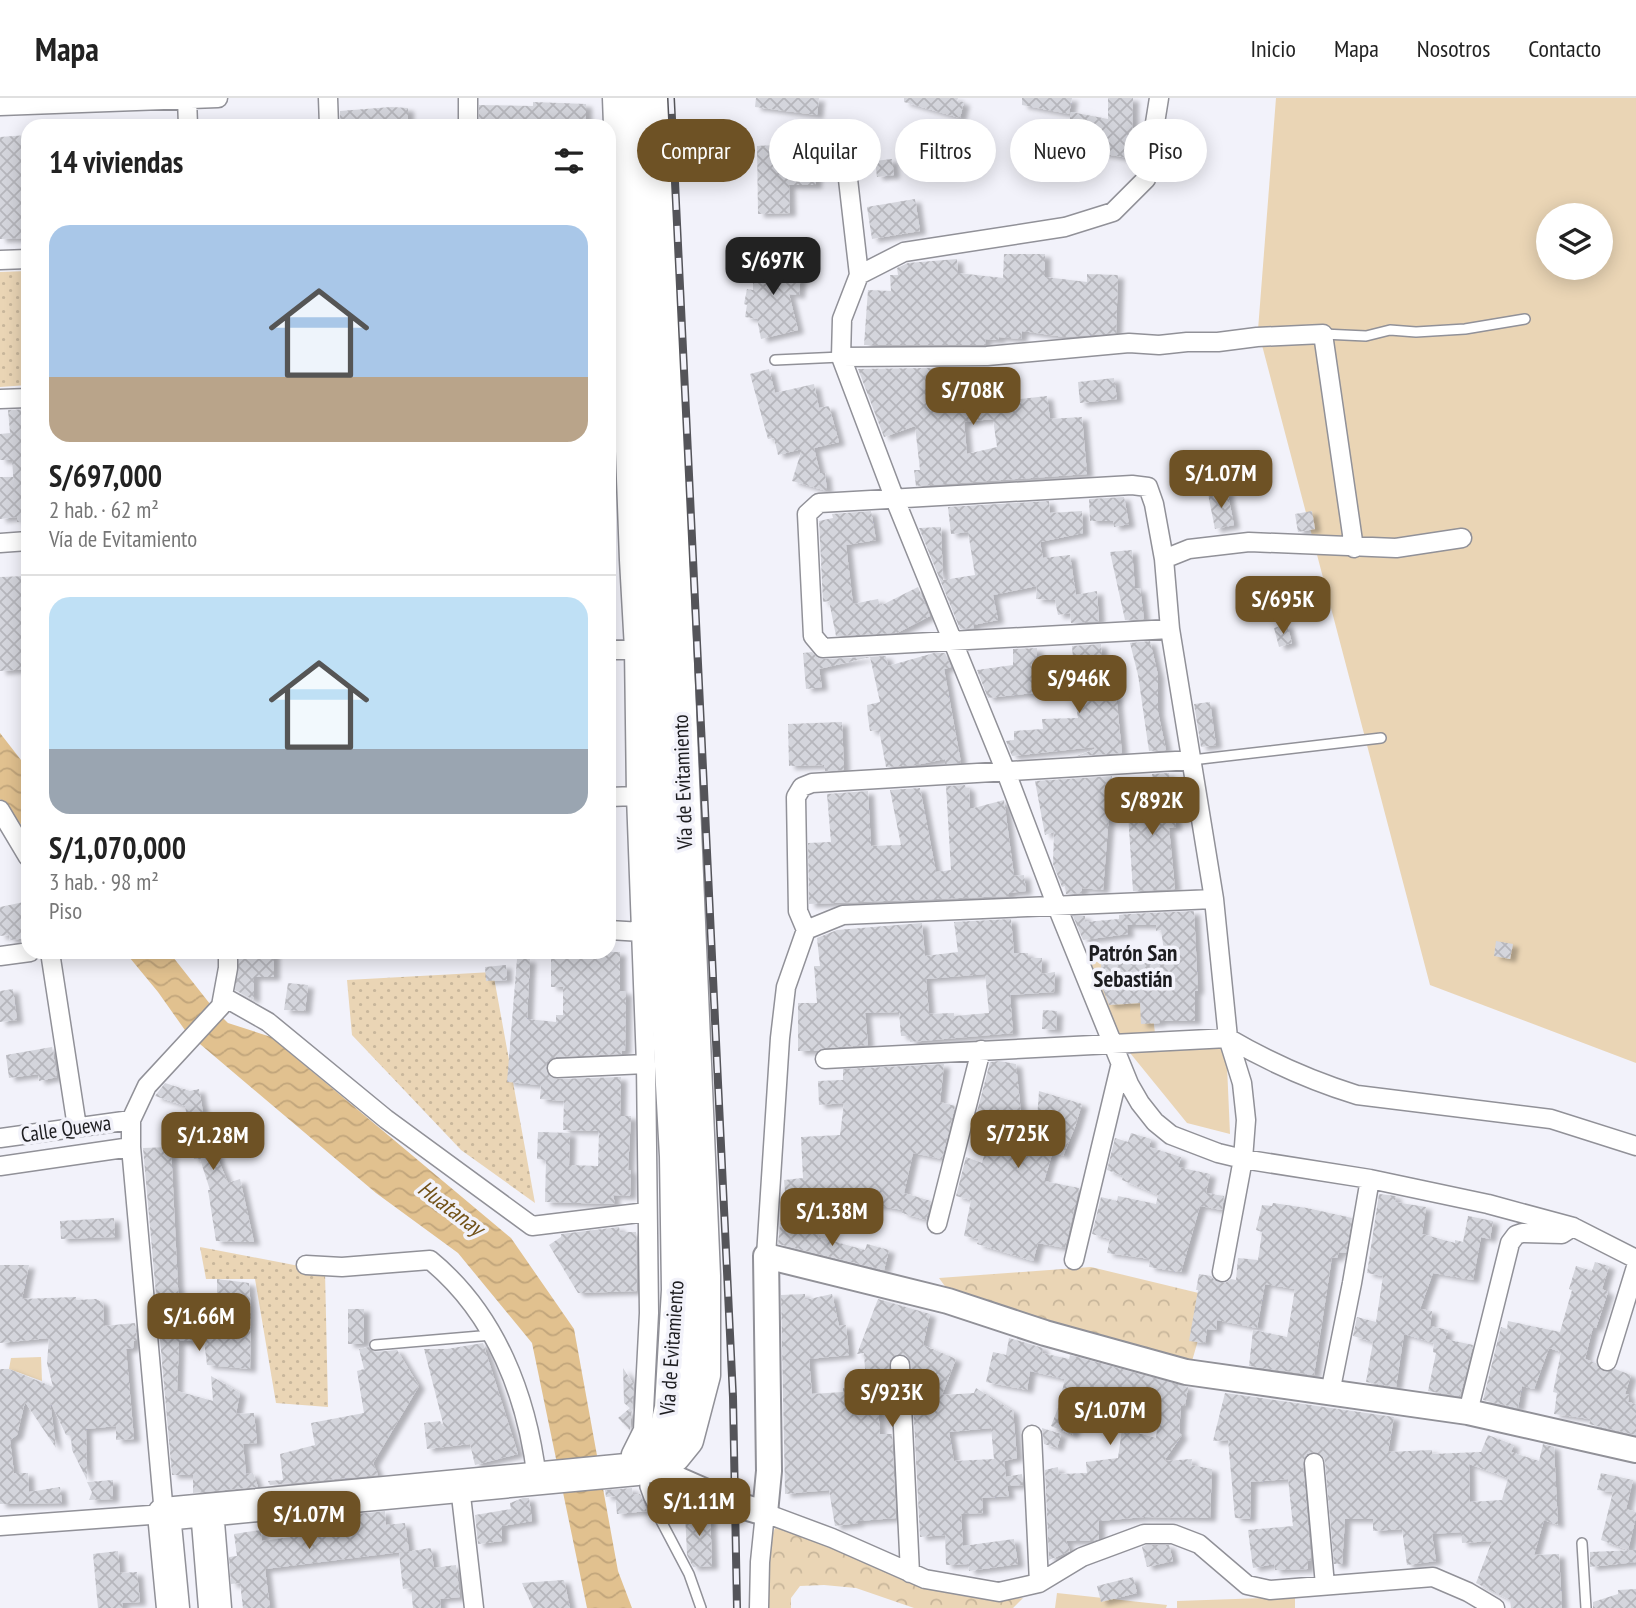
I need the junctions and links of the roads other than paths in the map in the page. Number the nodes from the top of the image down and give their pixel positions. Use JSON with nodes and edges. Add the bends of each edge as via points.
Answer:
{"nodes":[{"id":1,"x":218,"y":98,"type":"edge"},
{"id":2,"x":328,"y":98,"type":"edge"},
{"id":3,"x":468,"y":98,"type":"edge"},
{"id":4,"x":612,"y":98,"type":"edge"},
{"id":5,"x":629,"y":98,"type":"edge"},
{"id":6,"x":654,"y":98,"type":"edge"},
{"id":7,"x":1159,"y":98,"type":"edge"},
{"id":8,"x":188,"y":99,"type":"edge"},
{"id":9,"x":0,"y":106,"type":"edge"},
{"id":10,"x":188,"y":119,"type":"edge"},
{"id":11,"x":329,"y":119,"type":"edge"},
{"id":12,"x":468,"y":119,"type":"edge"},
{"id":13,"x":612,"y":119,"type":"edge"},
{"id":14,"x":848,"y":182,"type":"edge"},
{"id":15,"x":21,"y":259,"type":"edge"},
{"id":16,"x":0,"y":260,"type":"edge"},
{"id":17,"x":859,"y":275,"type":"junction"},
{"id":18,"x":1525,"y":319,"type":"dead end"},
{"id":19,"x":1323,"y":334,"type":"junction"},
{"id":20,"x":841,"y":357,"type":"junction"},
{"id":21,"x":775,"y":360,"type":"dead end"},
{"id":22,"x":616,"y":369,"type":"edge"},
{"id":23,"x":21,"y":398,"type":"edge"},
{"id":24,"x":0,"y":399,"type":"edge"},
{"id":25,"x":894,"y":497,"type":"junction"},
{"id":26,"x":618,"y":512,"type":"edge"},
{"id":27,"x":1462,"y":538,"type":"dead end"},
{"id":28,"x":21,"y":542,"type":"edge"},
{"id":29,"x":0,"y":543,"type":"edge"},
{"id":30,"x":1354,"y":548,"type":"junction"},
{"id":31,"x":1164,"y":559,"type":"junction"},
{"id":32,"x":1170,"y":629,"type":"junction"},
{"id":33,"x":953,"y":642,"type":"junction"},
{"id":34,"x":642,"y":649,"type":"junction"},
{"id":35,"x":616,"y":650,"type":"edge"},
{"id":36,"x":1381,"y":738,"type":"dead end"},
{"id":37,"x":1192,"y":760,"type":"junction"},
{"id":38,"x":1006,"y":772,"type":"junction"},
{"id":39,"x":636,"y":796,"type":"junction"},
{"id":40,"x":616,"y":797,"type":"edge"},
{"id":41,"x":0,"y":810,"type":"edge"},
{"id":42,"x":21,"y":845,"type":"edge"},
{"id":43,"x":1214,"y":899,"type":"junction"},
{"id":44,"x":1056,"y":904,"type":"junction"},
{"id":45,"x":616,"y":930,"type":"edge"},
{"id":46,"x":806,"y":930,"type":"junction"},
{"id":47,"x":642,"y":932,"type":"junction"},
{"id":48,"x":21,"y":953,"type":"edge"},
{"id":49,"x":0,"y":956,"type":"edge"},
{"id":50,"x":51,"y":959,"type":"edge"},
{"id":51,"x":227,"y":959,"type":"edge"},
{"id":52,"x":222,"y":1001,"type":"junction"},
{"id":53,"x":1228,"y":1038,"type":"junction"},
{"id":54,"x":1111,"y":1045,"type":"junction"},
{"id":55,"x":982,"y":1050,"type":"junction"},
{"id":56,"x":825,"y":1059,"type":"dead end"},
{"id":57,"x":646,"y":1064,"type":"junction"},
{"id":58,"x":1120,"y":1067,"type":"junction"},
{"id":59,"x":557,"y":1068,"type":"dead end"},
{"id":60,"x":131,"y":1120,"type":"junction"},
{"id":61,"x":77,"y":1127,"type":"junction"},
{"id":62,"x":0,"y":1138,"type":"edge"},
{"id":63,"x":1636,"y":1146,"type":"edge"},
{"id":64,"x":131,"y":1147,"type":"junction"},
{"id":65,"x":1243,"y":1159,"type":"junction"},
{"id":66,"x":0,"y":1166,"type":"edge"},
{"id":67,"x":1370,"y":1179,"type":"junction"},
{"id":68,"x":647,"y":1212,"type":"junction"},
{"id":69,"x":937,"y":1223,"type":"dead end"},
{"id":70,"x":1573,"y":1227,"type":"junction"},
{"id":71,"x":766,"y":1256,"type":"junction"},
{"id":72,"x":1636,"y":1259,"type":"edge"},
{"id":73,"x":1074,"y":1260,"type":"dead end"},
{"id":74,"x":306,"y":1265,"type":"dead end"},
{"id":75,"x":1636,"y":1267,"type":"edge"},
{"id":76,"x":1222,"y":1272,"type":"dead end"},
{"id":77,"x":494,"y":1335,"type":"junction"},
{"id":78,"x":375,"y":1345,"type":"dead end"},
{"id":79,"x":1607,"y":1361,"type":"dead end"},
{"id":80,"x":900,"y":1365,"type":"dead end"},
{"id":81,"x":1330,"y":1393,"type":"junction"},
{"id":82,"x":1468,"y":1412,"type":"junction"},
{"id":83,"x":1032,"y":1435,"type":"dead end"},
{"id":84,"x":1636,"y":1450,"type":"edge"},
{"id":85,"x":1314,"y":1463,"type":"dead end"},
{"id":86,"x":623,"y":1469,"type":"junction"},
{"id":87,"x":543,"y":1479,"type":"junction"},
{"id":88,"x":460,"y":1487,"type":"junction"},
{"id":89,"x":207,"y":1510,"type":"junction"},
{"id":90,"x":765,"y":1513,"type":"junction"},
{"id":91,"x":164,"y":1514,"type":"junction"},
{"id":92,"x":0,"y":1526,"type":"edge"},
{"id":93,"x":1582,"y":1543,"type":"dead end"},
{"id":94,"x":910,"y":1573,"type":"junction"},
{"id":95,"x":1039,"y":1583,"type":"junction"},
{"id":96,"x":1325,"y":1585,"type":"junction"},
{"id":97,"x":173,"y":1608,"type":"edge"},
{"id":98,"x":215,"y":1608,"type":"edge"},
{"id":99,"x":474,"y":1608,"type":"edge"},
{"id":100,"x":701,"y":1608,"type":"edge"},
{"id":101,"x":759,"y":1608,"type":"edge"},
{"id":102,"x":1494,"y":1608,"type":"edge"},
{"id":103,"x":1586,"y":1608,"type":"edge"}],
"edges":[{"from":1,"to":8,"type":"street"},
{"from":2,"to":11,"type":"street"},
{"from":3,"to":12,"type":"street"},
{"from":4,"to":13,"type":"street"},
{"from":5,"to":34,"type":"highway","name":"Vía de Evitamiento"},
{"from":6,"to":86,"type":"highway","name":"Vía de Evitamiento","via":[[704,1276],[704,1375],[687,1440],[674,1456]]},
{"from":7,"to":17,"type":"street","via":[[1146,180],[1113,212],[1066,227],[904,252]]},
{"from":8,"to":9,"type":"street"},
{"from":8,"to":10,"type":"street"},
{"from":14,"to":17,"type":"street"},
{"from":15,"to":16,"type":"street"},
{"from":17,"to":20,"type":"street","via":[[842,319]]},
{"from":18,"to":19,"type":"lane","via":[[1465,329],[1390,330],[1366,336]]},
{"from":19,"to":20,"type":"street","via":[[1129,343],[987,356]]},
{"from":19,"to":30,"type":"street"},
{"from":20,"to":21,"type":"lane"},
{"from":20,"to":25,"type":"street"},
{"from":22,"to":26,"type":"street"},
{"from":23,"to":24,"type":"street"},
{"from":25,"to":31,"type":"street","via":[[1148,487]]},
{"from":25,"to":33,"type":"street"},
{"from":25,"to":33,"type":"street","via":[[818,503],[807,514],[813,636],[823,648]]},
{"from":26,"to":34,"type":"street"},
{"from":27,"to":30,"type":"street","via":[[1396,548]]},
{"from":28,"to":29,"type":"street"},
{"from":30,"to":31,"type":"street","via":[[1249,542],[1189,550]]},
{"from":31,"to":32,"type":"street"},
{"from":32,"to":33,"type":"street"},
{"from":32,"to":37,"type":"street"},
{"from":33,"to":38,"type":"street"},
{"from":34,"to":35,"type":"street"},
{"from":34,"to":39,"type":"street"},
{"from":34,"to":86,"type":"highway","name":"Vía de Evitamiento","via":[[656,797],[676,1156],[678,1290],[671,1408],[663,1442],[657,1451]]},
{"from":36,"to":37,"type":"lane"},
{"from":37,"to":38,"type":"street"},
{"from":37,"to":43,"type":"street"},
{"from":38,"to":44,"type":"street"},
{"from":38,"to":46,"type":"street","via":[[802,787],[796,797],[798,911]]},
{"from":39,"to":40,"type":"street"},
{"from":39,"to":47,"type":"street"},
{"from":41,"to":42,"type":"street"},
{"from":43,"to":44,"type":"street"},
{"from":43,"to":53,"type":"street"},
{"from":44,"to":46,"type":"street","via":[[843,915]]},
{"from":44,"to":54,"type":"street"},
{"from":45,"to":47,"type":"street"},
{"from":46,"to":71,"type":"street","via":[[786,987]]},
{"from":47,"to":57,"type":"street"},
{"from":48,"to":49,"type":"street"},
{"from":50,"to":61,"type":"street"},
{"from":51,"to":52,"type":"street"},
{"from":52,"to":60,"type":"street","via":[[147,1086]]},
{"from":52,"to":68,"type":"street","via":[[268,1022],[386,1119],[532,1226]]},
{"from":53,"to":54,"type":"street"},
{"from":53,"to":63,"type":"street","via":[[1270,1062],[1357,1095],[1551,1119]]},
{"from":53,"to":65,"type":"street","via":[[1242,1083],[1246,1120]]},
{"from":54,"to":55,"type":"street"},
{"from":54,"to":58,"type":"street"},
{"from":55,"to":56,"type":"street"},
{"from":55,"to":69,"type":"street"},
{"from":57,"to":59,"type":"street"},
{"from":57,"to":68,"type":"street"},
{"from":58,"to":65,"type":"street","via":[[1140,1103],[1171,1135]]},
{"from":58,"to":73,"type":"street"},
{"from":60,"to":61,"type":"street","name":"Calle Quewa"},
{"from":60,"to":64,"type":"street"},
{"from":61,"to":62,"type":"street","name":"Calle Quewa"},
{"from":64,"to":66,"type":"street","name":"Calle Quewa"},
{"from":64,"to":91,"type":"street"},
{"from":65,"to":67,"type":"street"},
{"from":65,"to":76,"type":"street"},
{"from":67,"to":70,"type":"street"},
{"from":67,"to":81,"type":"street"},
{"from":68,"to":86,"type":"street","via":[[649,1313],[643,1430]]},
{"from":70,"to":72,"type":"street"},
{"from":70,"to":82,"type":"street","via":[[1562,1234],[1522,1233],[1510,1243]]},
{"from":71,"to":81,"type":"main road","via":[[948,1301],[1186,1372]]},
{"from":71,"to":90,"type":"main road","via":[[769,1471]]},
{"from":74,"to":77,"type":"street","via":[[430,1260],[454,1279]]},
{"from":75,"to":79,"type":"street"},
{"from":77,"to":78,"type":"lane"},
{"from":77,"to":87,"type":"street","via":[[509,1368]]},
{"from":80,"to":94,"type":"street"},
{"from":81,"to":82,"type":"main road"},
{"from":82,"to":84,"type":"main road"},
{"from":83,"to":95,"type":"street"},
{"from":85,"to":96,"type":"street"},
{"from":86,"to":87,"type":"highway"},
{"from":86,"to":90,"type":"main road","via":[[660,1472]]},
{"from":86,"to":100,"type":"lane","via":[[645,1487]]},
{"from":87,"to":88,"type":"highway"},
{"from":88,"to":89,"type":"highway"},
{"from":88,"to":99,"type":"street"},
{"from":89,"to":91,"type":"highway"},
{"from":89,"to":98,"type":"highway"},
{"from":90,"to":94,"type":"street"},
{"from":90,"to":101,"type":"street"},
{"from":91,"to":92,"type":"street"},
{"from":91,"to":97,"type":"highway"},
{"from":93,"to":103,"type":"lane"},
{"from":94,"to":95,"type":"street","via":[[999,1592]]},
{"from":95,"to":96,"type":"street","via":[[1082,1557],[1131,1538],[1173,1534],[1199,1544],[1247,1585],[1269,1590]]},
{"from":96,"to":102,"type":"street","via":[[1433,1577]]}]}
